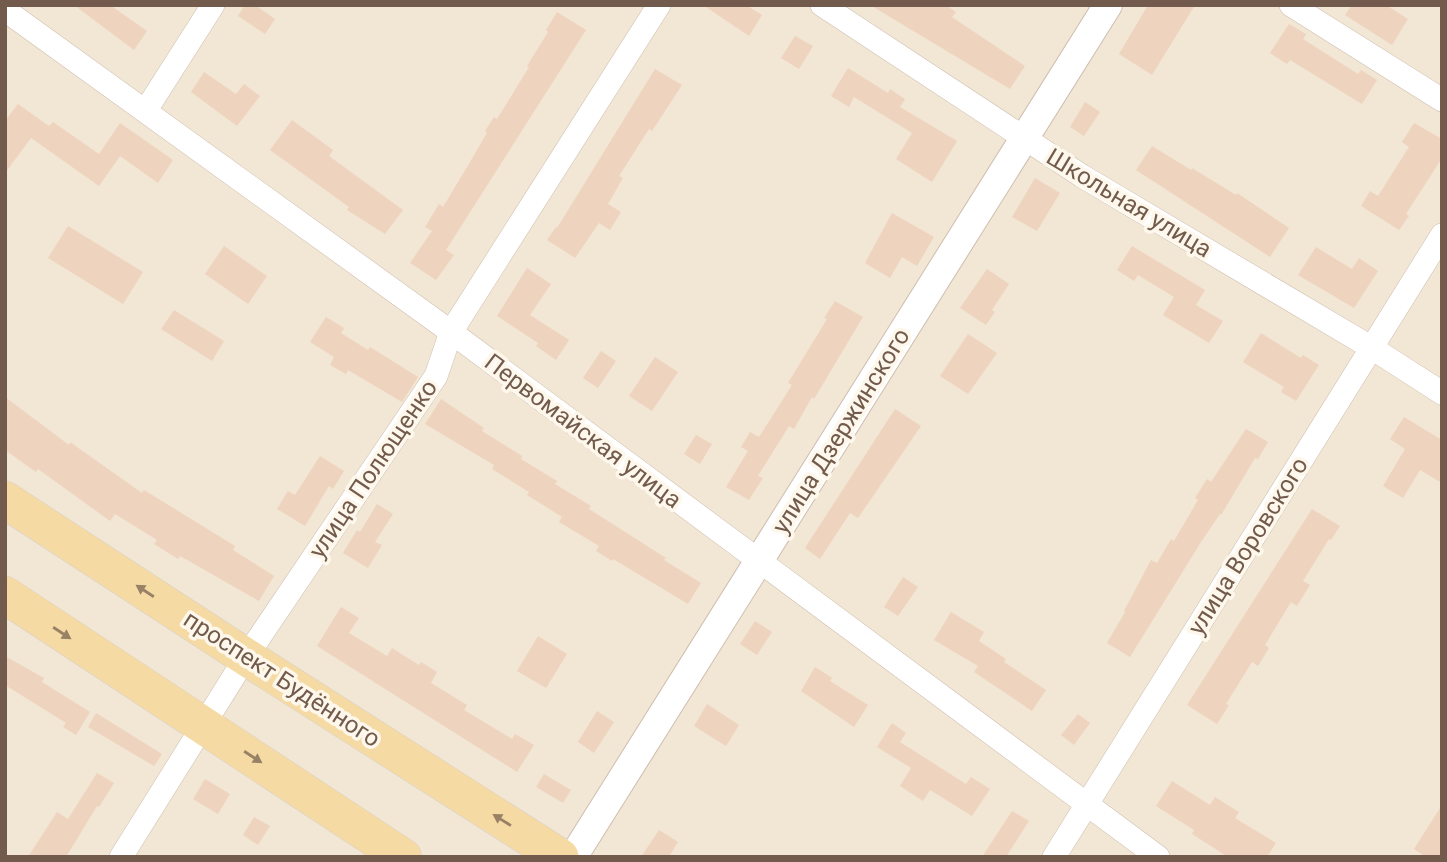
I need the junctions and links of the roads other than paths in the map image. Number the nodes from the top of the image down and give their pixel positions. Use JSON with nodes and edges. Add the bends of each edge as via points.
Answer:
{"nodes":[{"id":1,"x":213,"y":5,"type":"edge"},
{"id":2,"x":659,"y":5,"type":"edge"},
{"id":3,"x":822,"y":5,"type":"edge"},
{"id":4,"x":1108,"y":5,"type":"edge"},
{"id":5,"x":1291,"y":5,"type":"edge"},
{"id":6,"x":5,"y":9,"type":"edge"},
{"id":7,"x":1442,"y":100,"type":"edge"},
{"id":8,"x":146,"y":110,"type":"junction"},
{"id":9,"x":1025,"y":140,"type":"junction"},
{"id":10,"x":1442,"y":235,"type":"edge"},
{"id":11,"x":451,"y":332,"type":"junction"},
{"id":12,"x":1372,"y":348,"type":"junction"},
{"id":13,"x":1442,"y":393,"type":"edge"},
{"id":14,"x":5,"y":500,"type":"edge"},
{"id":15,"x":759,"y":562,"type":"junction"},
{"id":16,"x":5,"y":595,"type":"edge"},
{"id":17,"x":246,"y":657,"type":"junction"},
{"id":18,"x":204,"y":725,"type":"junction"},
{"id":19,"x":1087,"y":805,"type":"junction"},
{"id":20,"x":121,"y":857,"type":"edge"},
{"id":21,"x":403,"y":857,"type":"edge"},
{"id":22,"x":559,"y":857,"type":"edge"},
{"id":23,"x":573,"y":857,"type":"edge"},
{"id":24,"x":1054,"y":857,"type":"edge"},
{"id":25,"x":1158,"y":857,"type":"edge"}],
"edges":[{"from":1,"to":8,"type":"street"},
{"from":2,"to":11,"type":"street","name":"улица Полющенко"},
{"from":3,"to":9,"type":"street","name":"Школьная улица"},
{"from":4,"to":9,"type":"street","name":"улица Дзержинского"},
{"from":5,"to":7,"type":"street"},
{"from":6,"to":8,"type":"street","name":"Первомайская улица"},
{"from":8,"to":11,"type":"street","name":"Первомайская улица"},
{"from":9,"to":12,"type":"street","name":"Школьная улица"},
{"from":9,"to":15,"type":"street","name":"улица Дзержинского"},
{"from":10,"to":12,"type":"street","name":"улица Воровского"},
{"from":11,"to":15,"type":"street","name":"Первомайская улица"},
{"from":11,"to":17,"type":"street","name":"улица Полющенко","via":[[436,376]]},
{"from":12,"to":13,"type":"street","name":"Школьная улица"},
{"from":12,"to":19,"type":"street","name":"улица Воровского"},
{"from":17,"to":14,"type":"main road","name":"проспект Будённого","one_way":true},
{"from":15,"to":19,"type":"street","name":"Первомайская улица"},
{"from":15,"to":23,"type":"street","name":"улица Дзержинского"},
{"from":16,"to":18,"type":"main road","one_way":true},
{"from":17,"to":18,"type":"street","name":"улица Полющенко"},
{"from":22,"to":17,"type":"main road","name":"проспект Будённого","one_way":true},
{"from":18,"to":20,"type":"street","name":"улица Полющенко"},
{"from":18,"to":21,"type":"main road","one_way":true},
{"from":19,"to":24,"type":"street","name":"улица Воровского"},
{"from":19,"to":25,"type":"street","name":"Первомайская улица"}]}
